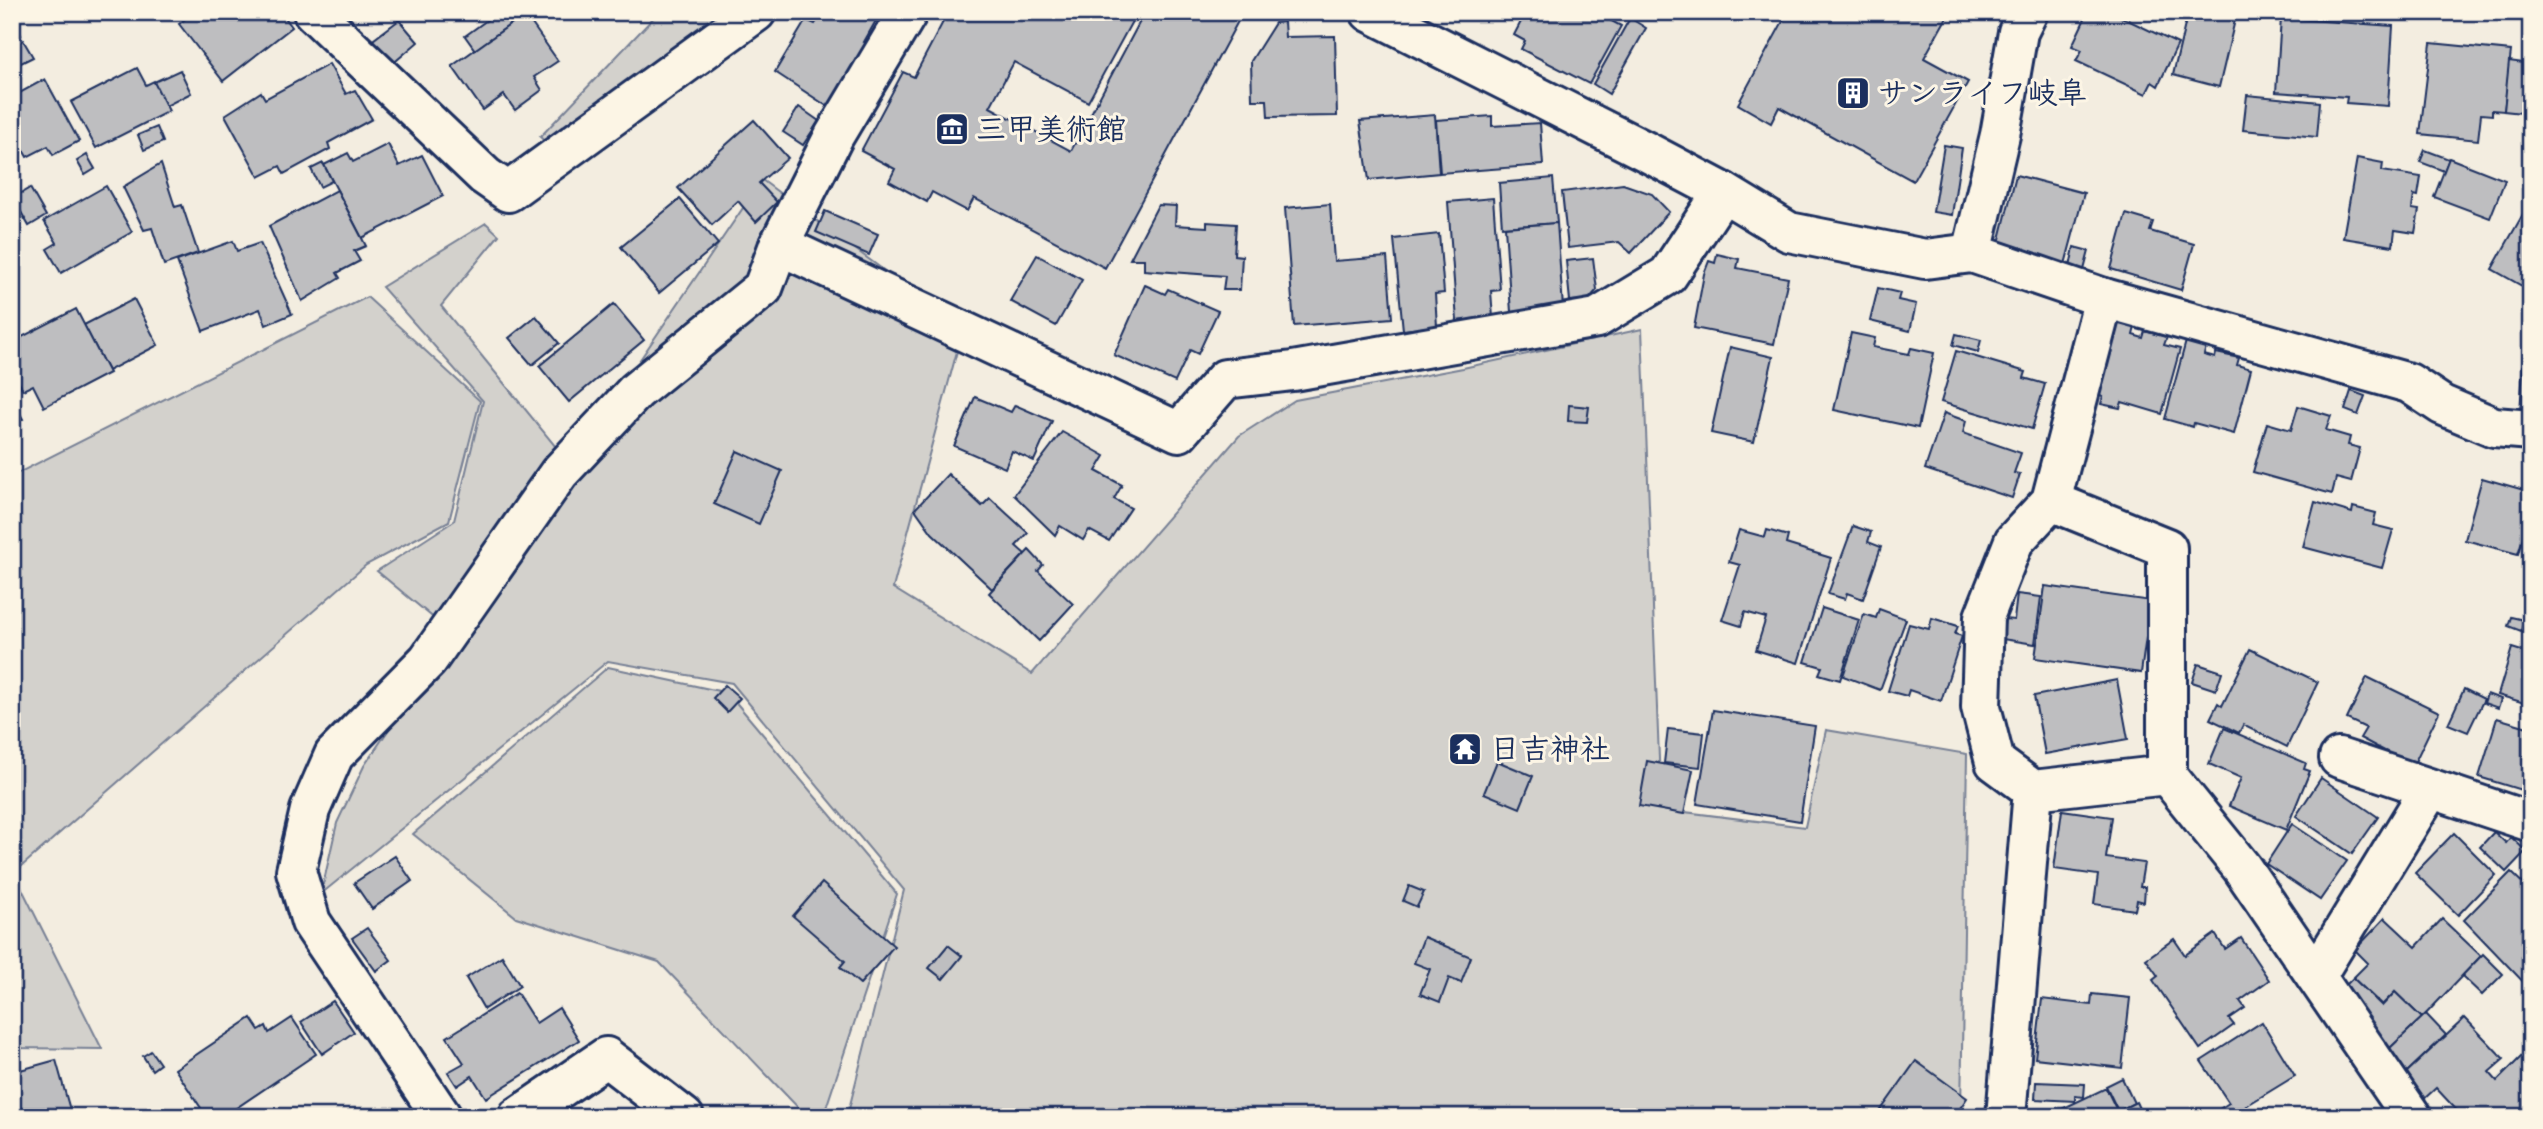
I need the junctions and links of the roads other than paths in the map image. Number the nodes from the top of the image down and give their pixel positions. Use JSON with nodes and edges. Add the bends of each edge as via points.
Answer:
{"nodes":[{"id":1,"x":313,"y":12,"type":"edge"},
{"id":2,"x":757,"y":12,"type":"edge"},
{"id":3,"x":908,"y":12,"type":"edge"},
{"id":4,"x":1370,"y":12,"type":"edge"},
{"id":5,"x":2028,"y":12,"type":"edge"},
{"id":6,"x":1723,"y":192,"type":"junction"},
{"id":7,"x":779,"y":245,"type":"junction"},
{"id":8,"x":1972,"y":253,"type":"junction"},
{"id":9,"x":2104,"y":298,"type":"junction"},
{"id":10,"x":2531,"y":430,"type":"edge"},
{"id":11,"x":2051,"y":501,"type":"junction"},
{"id":12,"x":2339,"y":758,"type":"dead end"},
{"id":13,"x":2167,"y":775,"type":"junction"},
{"id":14,"x":2430,"y":789,"type":"junction"},
{"id":15,"x":2033,"y":790,"type":"junction"},
{"id":16,"x":2531,"y":822,"type":"edge"},
{"id":17,"x":2316,"y":976,"type":"junction"},
{"id":18,"x":442,"y":1117,"type":"edge"},
{"id":19,"x":518,"y":1117,"type":"edge"},
{"id":20,"x":684,"y":1117,"type":"edge"},
{"id":21,"x":2006,"y":1117,"type":"edge"},
{"id":22,"x":2412,"y":1117,"type":"edge"}],
"edges":[{"from":1,"to":2,"type":"street","via":[[485,176],[508,192]]},
{"from":3,"to":7,"type":"street","via":[[834,136]]},
{"from":4,"to":6,"type":"street"},
{"from":5,"to":8,"type":"street","via":[[2018,32]]},
{"from":6,"to":7,"type":"street","via":[[1668,275],[1597,318],[1225,379],[1179,432]]},
{"from":6,"to":8,"type":"street","via":[[1789,232],[1925,259]]},
{"from":7,"to":18,"type":"street","via":[[762,288],[636,391],[559,473],[428,660],[334,755],[310,810],[296,871],[311,922]]},
{"from":8,"to":9,"type":"street"},
{"from":9,"to":10,"type":"street","via":[[2409,383],[2442,405],[2494,427]]},
{"from":9,"to":11,"type":"street"},
{"from":11,"to":13,"type":"street","via":[[2167,548]]},
{"from":11,"to":15,"type":"street","via":[[2014,541],[1984,617],[1982,707],[1995,762]]},
{"from":12,"to":14,"type":"street"},
{"from":13,"to":15,"type":"street"},
{"from":13,"to":17,"type":"street","via":[[2242,868]]},
{"from":14,"to":16,"type":"street"},
{"from":14,"to":17,"type":"street"},
{"from":15,"to":21,"type":"street"},
{"from":17,"to":22,"type":"street"},
{"from":19,"to":20,"type":"street","via":[[606,1058]]}]}
